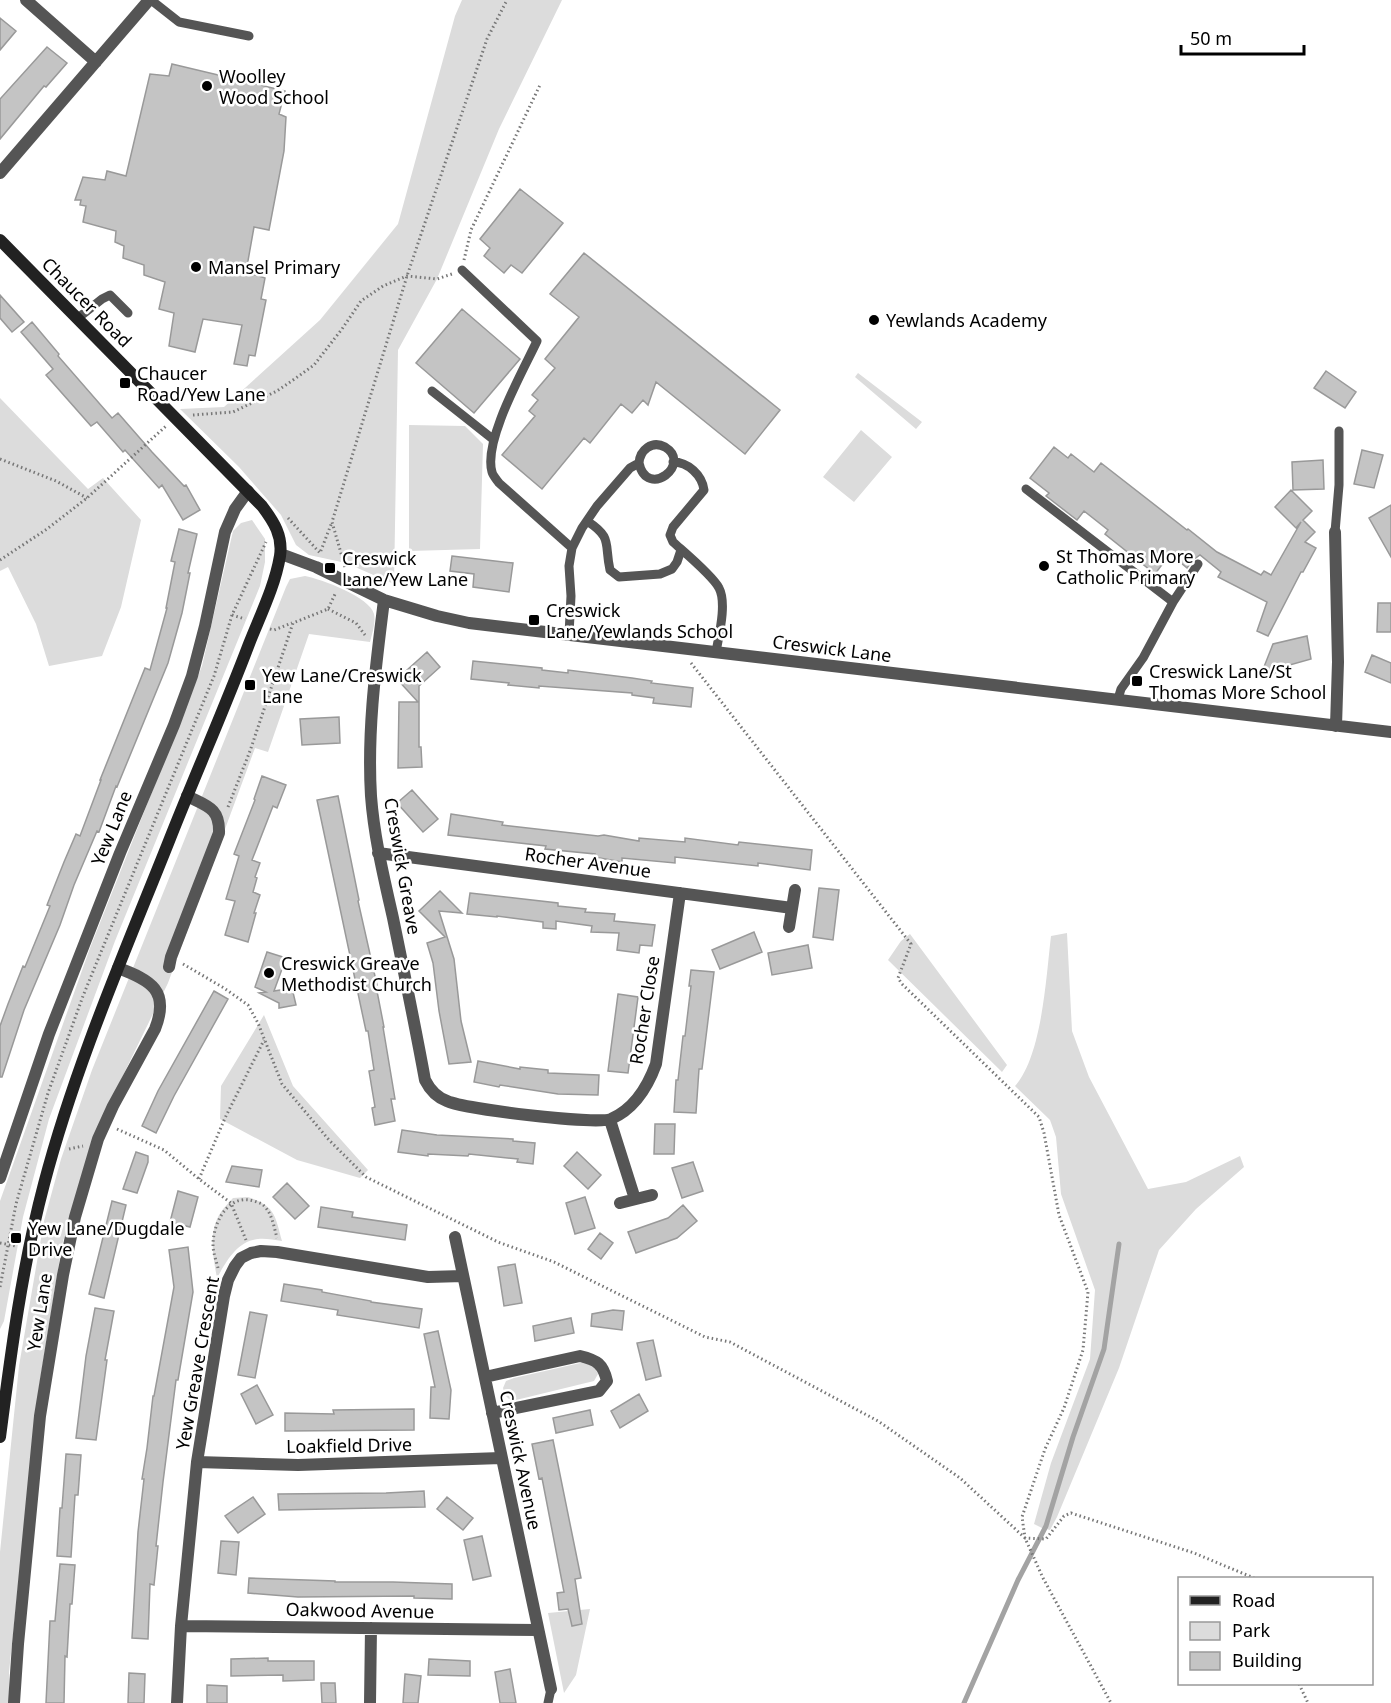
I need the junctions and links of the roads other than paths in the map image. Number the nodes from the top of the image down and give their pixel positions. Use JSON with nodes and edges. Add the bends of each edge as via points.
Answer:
{"nodes":[{"id":1,"x":26,"y":0,"type":"edge"},
{"id":2,"x":150,"y":0,"type":"edge"},
{"id":3,"x":249,"y":36,"type":"dead end"},
{"id":4,"x":96,"y":62,"type":"junction"},
{"id":5,"x":0,"y":173,"type":"edge"},
{"id":6,"x":0,"y":240,"type":"edge"},
{"id":7,"x":462,"y":270,"type":"road end"},
{"id":8,"x":128,"y":313,"type":"dead end"},
{"id":9,"x":78,"y":318,"type":"junction"},
{"id":10,"x":432,"y":391,"type":"dead end"},
{"id":11,"x":1339,"y":431,"type":"dead end"},
{"id":12,"x":494,"y":440,"type":"junction"},
{"id":13,"x":673,"y":462,"type":"junction"},
{"id":14,"x":639,"y":463,"type":"junction"},
{"id":15,"x":1026,"y":489,"type":"dead end"},
{"id":16,"x":248,"y":491,"type":"junction"},
{"id":17,"x":587,"y":521,"type":"junction"},
{"id":18,"x":1335,"y":532,"type":"joint"},
{"id":19,"x":572,"y":548,"type":"junction"},
{"id":20,"x":681,"y":550,"type":"junction"},
{"id":21,"x":281,"y":554,"type":"junction"},
{"id":22,"x":1198,"y":564,"type":"dead end"},
{"id":23,"x":384,"y":600,"type":"junction"},
{"id":24,"x":1173,"y":602,"type":"junction"},
{"id":25,"x":569,"y":634,"type":"junction"},
{"id":26,"x":716,"y":652,"type":"junction"},
{"id":27,"x":1118,"y":699,"type":"junction"},
{"id":28,"x":1336,"y":726,"type":"junction"},
{"id":29,"x":1391,"y":732,"type":"edge"},
{"id":30,"x":187,"y":796,"type":"junction"},
{"id":31,"x":378,"y":853,"type":"junction"},
{"id":32,"x":795,"y":890,"type":"dead end"},
{"id":33,"x":680,"y":892,"type":"junction"},
{"id":34,"x":792,"y":908,"type":"junction"},
{"id":35,"x":789,"y":927,"type":"dead end"},
{"id":36,"x":170,"y":962,"type":"road end"},
{"id":37,"x":118,"y":968,"type":"junction"},
{"id":38,"x":610,"y":1119,"type":"junction"},
{"id":39,"x":0,"y":1178,"type":"edge"},
{"id":40,"x":652,"y":1195,"type":"dead end"},
{"id":41,"x":635,"y":1199,"type":"junction"},
{"id":42,"x":620,"y":1203,"type":"dead end"},
{"id":43,"x":455,"y":1237,"type":"dead end"},
{"id":44,"x":463,"y":1275,"type":"junction"},
{"id":45,"x":5,"y":1354,"type":"edge"},
{"id":46,"x":486,"y":1377,"type":"junction"},
{"id":47,"x":492,"y":1413,"type":"junction"},
{"id":48,"x":0,"y":1437,"type":"edge"},
{"id":49,"x":501,"y":1458,"type":"junction"},
{"id":50,"x":197,"y":1462,"type":"junction"},
{"id":51,"x":181,"y":1626,"type":"junction"},
{"id":52,"x":371,"y":1628,"type":"junction"},
{"id":53,"x":538,"y":1630,"type":"junction"},
{"id":54,"x":551,"y":1689,"type":"joint"},
{"id":55,"x":14,"y":1703,"type":"edge"},
{"id":56,"x":177,"y":1703,"type":"edge"},
{"id":57,"x":370,"y":1703,"type":"edge"},
{"id":58,"x":548,"y":1703,"type":"edge"}],
"edges":[{"from":1,"to":4,"type":"street"},
{"from":2,"to":3,"type":"lane","via":[[179,22]]},
{"from":2,"to":4,"type":"street"},
{"from":4,"to":5,"type":"street"},
{"from":6,"to":9,"type":"main road","name":"Chaucer Road"},
{"from":7,"to":12,"type":"lane","via":[[537,341]]},
{"from":8,"to":9,"type":"lane","via":[[110,295]]},
{"from":9,"to":16,"type":"main road","name":"Chaucer Road"},
{"from":10,"to":12,"type":"lane"},
{"from":11,"to":18,"type":"lane"},
{"from":12,"to":19,"type":"lane","via":[[492,473]]},
{"from":13,"to":14,"type":"lane","via":[[669,473],[657,479],[646,476]]},
{"from":13,"to":14,"type":"lane","via":[[669,450],[657,444],[644,450]]},
{"from":13,"to":20,"type":"lane","via":[[682,462],[698,474],[704,490],[673,527],[670,535]]},
{"from":14,"to":17,"type":"lane","via":[[630,468]]},
{"from":15,"to":24,"type":"lane"},
{"from":16,"to":21,"type":"main road","name":"Chaucer Road","via":[[275,523]]},
{"from":16,"to":39,"type":"street","name":"Yew Lane","via":[[225,532],[192,676],[53,1023]]},
{"from":17,"to":19,"type":"lane"},
{"from":17,"to":20,"type":"lane","via":[[606,539],[610,570],[619,577],[660,574],[672,569]]},
{"from":18,"to":28,"type":"street"},
{"from":19,"to":25,"type":"lane"},
{"from":20,"to":26,"type":"lane","via":[[720,589],[722,606]]},
{"from":21,"to":23,"type":"street","name":"Creswick Lane"},
{"from":21,"to":30,"type":"main road","name":"Yew Lane","via":[[242,664]]},
{"from":22,"to":24,"type":"lane"},
{"from":23,"to":25,"type":"street","name":"Creswick Lane","via":[[469,623]]},
{"from":23,"to":31,"type":"street","name":"Creswick Greave","via":[[371,744],[371,796]]},
{"from":24,"to":27,"type":"lane"},
{"from":25,"to":26,"type":"street","name":"Creswick Lane"},
{"from":26,"to":27,"type":"street","name":"Creswick Lane"},
{"from":27,"to":28,"type":"street","name":"Creswick Lane"},
{"from":28,"to":29,"type":"street","name":"Creswick Lane"},
{"from":30,"to":36,"type":"street","via":[[210,807],[218,818],[219,833]]},
{"from":30,"to":37,"type":"main road","name":"Yew Lane"},
{"from":31,"to":33,"type":"street","name":"Rocher Avenue"},
{"from":31,"to":38,"type":"street","name":"Creswick Greave","via":[[425,1080],[436,1096],[459,1106],[584,1121]]},
{"from":32,"to":34,"type":"street"},
{"from":33,"to":34,"type":"street","name":"Rocher Avenue"},
{"from":33,"to":38,"type":"street","name":"Rocher Close","via":[[656,1064],[643,1093]]},
{"from":34,"to":35,"type":"street"},
{"from":37,"to":45,"type":"main road","name":"Yew Lane","via":[[72,1090],[44,1185]]},
{"from":37,"to":55,"type":"street","name":"Yew Lane","via":[[157,990],[160,1017],[98,1139],[75,1217],[41,1405]]},
{"from":38,"to":41,"type":"street"},
{"from":40,"to":41,"type":"street"},
{"from":41,"to":42,"type":"street"},
{"from":43,"to":44,"type":"street","name":"Creswick Avenue"},
{"from":44,"to":46,"type":"street","name":"Creswick Avenue"},
{"from":44,"to":50,"type":"street","name":"Yew Greave Crescent","via":[[428,1277],[276,1252],[251,1253],[242,1258],[227,1285]]},
{"from":45,"to":48,"type":"main road","name":"Yew Lane"},
{"from":46,"to":47,"type":"street","name":"Creswick Avenue"},
{"from":46,"to":47,"type":"street","via":[[580,1356],[594,1359],[604,1370],[607,1381],[599,1391]]},
{"from":47,"to":49,"type":"street","name":"Creswick Avenue"},
{"from":49,"to":50,"type":"street","name":"Loakfield Drive","via":[[298,1465]]},
{"from":49,"to":53,"type":"street","name":"Creswick Avenue"},
{"from":50,"to":51,"type":"street","name":"Yew Greave Crescent"},
{"from":51,"to":52,"type":"street","name":"Oakwood Avenue"},
{"from":51,"to":56,"type":"street","name":"Yew Greave Crescent"},
{"from":52,"to":53,"type":"street","name":"Oakwood Avenue"},
{"from":52,"to":57,"type":"street"},
{"from":53,"to":54,"type":"street","name":"Creswick Avenue"},
{"from":54,"to":58,"type":"lane"}]}
